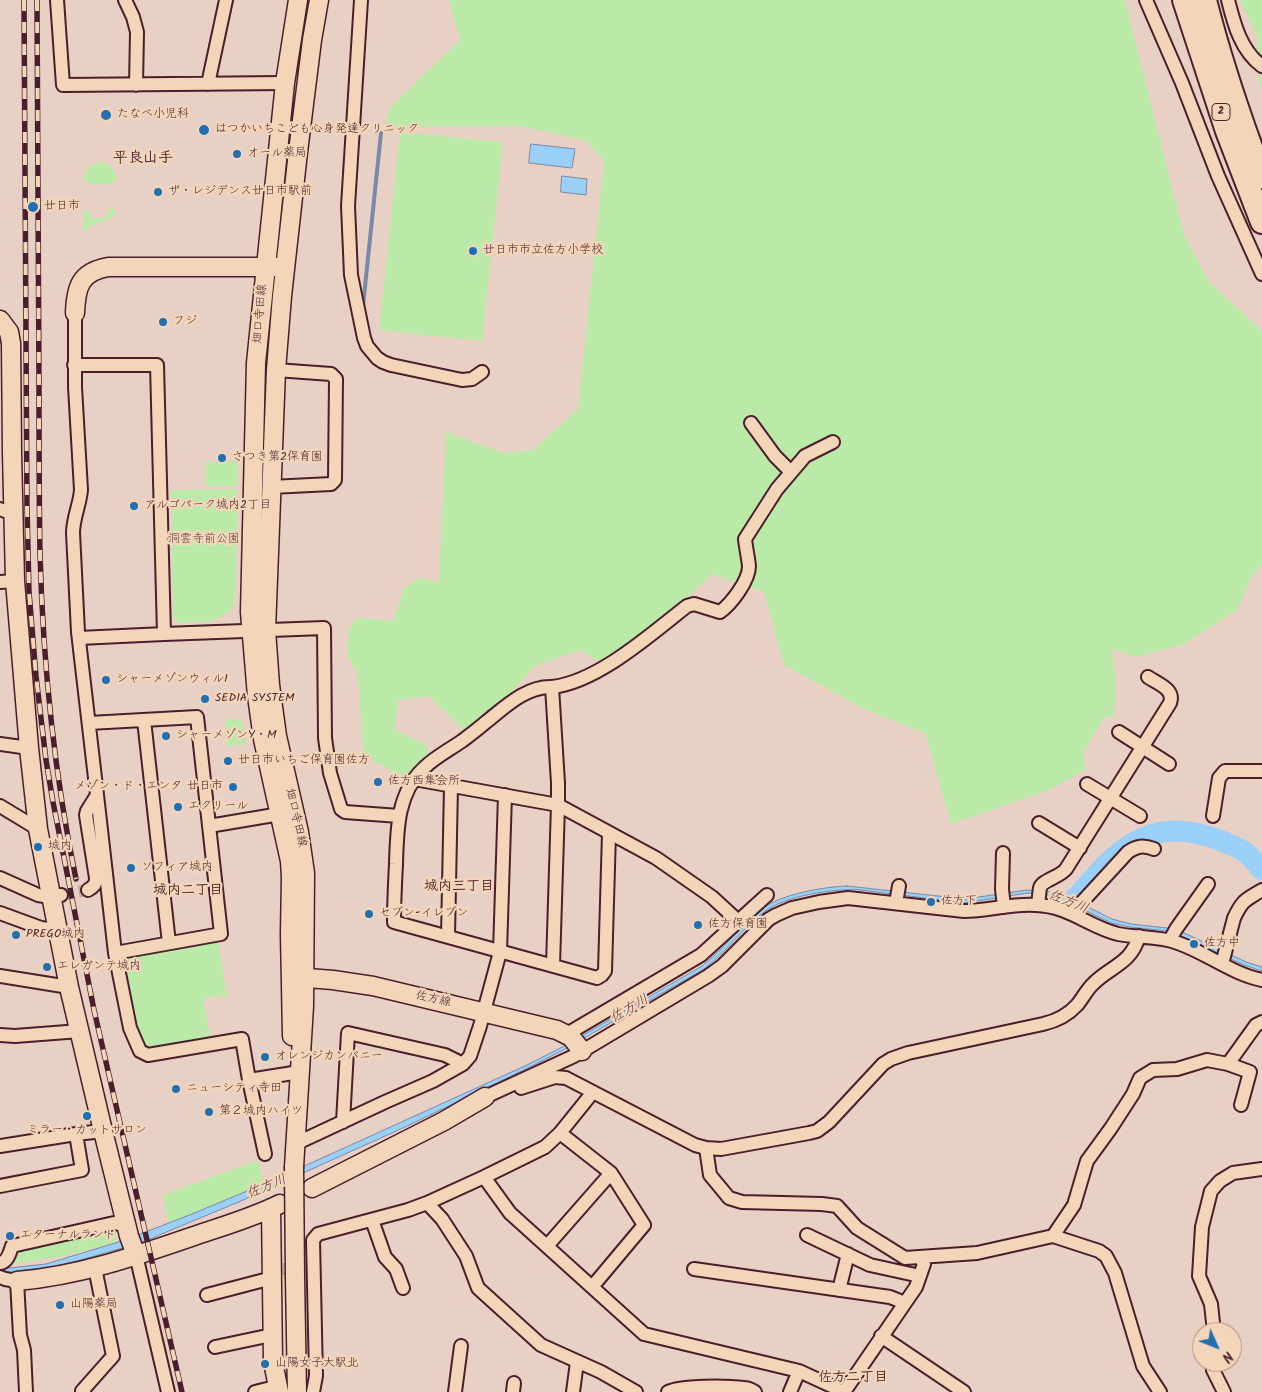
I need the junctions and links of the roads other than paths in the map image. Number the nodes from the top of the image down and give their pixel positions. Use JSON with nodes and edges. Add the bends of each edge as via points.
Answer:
{"nodes":[{"id":1,"x":57,"y":0,"type":"edge"},
{"id":2,"x":125,"y":0,"type":"edge"},
{"id":3,"x":226,"y":0,"type":"edge"},
{"id":4,"x":298,"y":0,"type":"edge"},
{"id":5,"x":319,"y":0,"type":"edge"},
{"id":6,"x":361,"y":0,"type":"edge"},
{"id":7,"x":1146,"y":0,"type":"edge"},
{"id":8,"x":1184,"y":0,"type":"edge"},
{"id":9,"x":1205,"y":0,"type":"edge"},
{"id":10,"x":1228,"y":0,"type":"edge"},
{"id":11,"x":1262,"y":66,"type":"edge"},
{"id":12,"x":208,"y":84,"type":"junction"},
{"id":13,"x":285,"y":84,"type":"junction"},
{"id":14,"x":136,"y":85,"type":"junction"},
{"id":15,"x":1262,"y":177,"type":"edge"},
{"id":16,"x":1262,"y":222,"type":"edge"},
{"id":17,"x":266,"y":267,"type":"junction"},
{"id":18,"x":285,"y":267,"type":"junction"},
{"id":19,"x":1262,"y":274,"type":"edge"},
{"id":20,"x":76,"y":313,"type":"joint"},
{"id":21,"x":0,"y":320,"type":"edge"},
{"id":22,"x":74,"y":364,"type":"junction"},
{"id":23,"x":276,"y":370,"type":"junction"},
{"id":24,"x":482,"y":372,"type":"dead end"},
{"id":25,"x":750,"y":423,"type":"dead end"},
{"id":26,"x":834,"y":442,"type":"dead end"},
{"id":27,"x":791,"y":472,"type":"junction"},
{"id":28,"x":271,"y":487,"type":"junction"},
{"id":29,"x":6,"y":512,"type":"edge"},
{"id":30,"x":7,"y":581,"type":"edge"},
{"id":31,"x":259,"y":630,"type":"junction"},
{"id":32,"x":164,"y":634,"type":"junction"},
{"id":33,"x":79,"y":638,"type":"junction"},
{"id":34,"x":1148,"y":678,"type":"dead end"},
{"id":35,"x":552,"y":686,"type":"junction"},
{"id":36,"x":144,"y":720,"type":"junction"},
{"id":37,"x":89,"y":723,"type":"junction"},
{"id":38,"x":1119,"y":732,"type":"dead end"},
{"id":39,"x":0,"y":744,"type":"edge"},
{"id":40,"x":1142,"y":747,"type":"junction"},
{"id":41,"x":29,"y":748,"type":"junction"},
{"id":42,"x":1169,"y":764,"type":"dead end"},
{"id":43,"x":1262,"y":771,"type":"edge"},
{"id":44,"x":414,"y":779,"type":"junction"},
{"id":45,"x":1087,"y":784,"type":"dead end"},
{"id":46,"x":452,"y":786,"type":"junction"},
{"id":47,"x":97,"y":794,"type":"junction"},
{"id":48,"x":505,"y":795,"type":"junction"},
{"id":49,"x":1111,"y":798,"type":"junction"},
{"id":50,"x":558,"y":805,"type":"junction"},
{"id":51,"x":0,"y":806,"type":"edge"},
{"id":52,"x":280,"y":814,"type":"junction"},
{"id":53,"x":399,"y":816,"type":"junction"},
{"id":54,"x":1140,"y":816,"type":"dead end"},
{"id":55,"x":1213,"y":816,"type":"dead end"},
{"id":56,"x":1039,"y":823,"type":"dead end"},
{"id":57,"x":209,"y":826,"type":"junction"},
{"id":58,"x":38,"y":828,"type":"junction"},
{"id":59,"x":609,"y":833,"type":"junction"},
{"id":60,"x":1080,"y":848,"type":"junction"},
{"id":61,"x":1132,"y":849,"type":"junction"},
{"id":62,"x":1154,"y":849,"type":"dead end"},
{"id":63,"x":1000,"y":856,"type":"dead end"},
{"id":64,"x":1144,"y":857,"type":"dead end"},
{"id":65,"x":0,"y":878,"type":"edge"},
{"id":66,"x":1204,"y":885,"type":"dead end"},
{"id":67,"x":88,"y":890,"type":"dead end"},
{"id":68,"x":1262,"y":890,"type":"edge"},
{"id":69,"x":767,"y":895,"type":"dead end"},
{"id":70,"x":56,"y":896,"type":"junction"},
{"id":71,"x":1039,"y":898,"type":"junction"},
{"id":72,"x":1003,"y":900,"type":"junction"},
{"id":73,"x":1076,"y":909,"type":"junction"},
{"id":74,"x":0,"y":913,"type":"edge"},
{"id":75,"x":738,"y":920,"type":"junction"},
{"id":76,"x":58,"y":930,"type":"junction"},
{"id":77,"x":1172,"y":935,"type":"junction"},
{"id":78,"x":448,"y":936,"type":"junction"},
{"id":79,"x":1139,"y":936,"type":"junction"},
{"id":80,"x":734,"y":940,"type":"junction"},
{"id":81,"x":169,"y":943,"type":"junction"},
{"id":82,"x":500,"y":952,"type":"junction"},
{"id":83,"x":115,"y":953,"type":"junction"},
{"id":84,"x":1224,"y":958,"type":"junction"},
{"id":85,"x":553,"y":965,"type":"junction"},
{"id":86,"x":0,"y":976,"type":"edge"},
{"id":87,"x":298,"y":977,"type":"junction"},
{"id":88,"x":1262,"y":980,"type":"edge"},
{"id":89,"x":69,"y":987,"type":"junction"},
{"id":90,"x":483,"y":1012,"type":"junction"},
{"id":91,"x":1262,"y":1022,"type":"edge"},
{"id":92,"x":80,"y":1031,"type":"junction"},
{"id":93,"x":0,"y":1035,"type":"edge"},
{"id":94,"x":572,"y":1040,"type":"junction"},
{"id":95,"x":463,"y":1064,"type":"junction"},
{"id":96,"x":1228,"y":1064,"type":"junction"},
{"id":97,"x":293,"y":1073,"type":"junction"},
{"id":98,"x":249,"y":1080,"type":"junction"},
{"id":99,"x":593,"y":1092,"type":"junction"},
{"id":100,"x":485,"y":1097,"type":"joint"},
{"id":101,"x":1241,"y":1104,"type":"dead end"},
{"id":102,"x":343,"y":1122,"type":"junction"},
{"id":103,"x":437,"y":1125,"type":"junction"},
{"id":104,"x":103,"y":1131,"type":"junction"},
{"id":105,"x":560,"y":1133,"type":"junction"},
{"id":106,"x":76,"y":1134,"type":"junction"},
{"id":107,"x":295,"y":1144,"type":"junction"},
{"id":108,"x":0,"y":1146,"type":"edge"},
{"id":109,"x":706,"y":1148,"type":"junction"},
{"id":110,"x":265,"y":1154,"type":"dead end"},
{"id":111,"x":294,"y":1167,"type":"junction"},
{"id":112,"x":1262,"y":1169,"type":"edge"},
{"id":113,"x":611,"y":1173,"type":"junction"},
{"id":114,"x":484,"y":1177,"type":"junction"},
{"id":115,"x":0,"y":1186,"type":"edge"},
{"id":116,"x":312,"y":1188,"type":"dead end"},
{"id":117,"x":427,"y":1203,"type":"junction"},
{"id":118,"x":372,"y":1220,"type":"junction"},
{"id":119,"x":807,"y":1235,"type":"dead end"},
{"id":120,"x":1053,"y":1236,"type":"junction"},
{"id":121,"x":131,"y":1240,"type":"junction"},
{"id":122,"x":547,"y":1246,"type":"junction"},
{"id":123,"x":848,"y":1254,"type":"junction"},
{"id":124,"x":920,"y":1257,"type":"junction"},
{"id":125,"x":0,"y":1264,"type":"edge"},
{"id":126,"x":95,"y":1268,"type":"junction"},
{"id":127,"x":694,"y":1269,"type":"dead end"},
{"id":128,"x":273,"y":1272,"type":"junction"},
{"id":129,"x":306,"y":1272,"type":"junction"},
{"id":130,"x":920,"y":1276,"type":"junction"},
{"id":131,"x":5,"y":1280,"type":"edge"},
{"id":132,"x":592,"y":1287,"type":"junction"},
{"id":133,"x":403,"y":1288,"type":"dead end"},
{"id":134,"x":839,"y":1290,"type":"junction"},
{"id":135,"x":208,"y":1296,"type":"dead end"},
{"id":136,"x":905,"y":1303,"type":"junction"},
{"id":137,"x":1213,"y":1322,"type":"edge"},
{"id":138,"x":272,"y":1333,"type":"junction"},
{"id":139,"x":881,"y":1336,"type":"junction"},
{"id":140,"x":461,"y":1346,"type":"dead end"},
{"id":141,"x":215,"y":1347,"type":"dead end"},
{"id":142,"x":577,"y":1362,"type":"junction"},
{"id":143,"x":799,"y":1371,"type":"junction"},
{"id":144,"x":1214,"y":1372,"type":"edge"},
{"id":145,"x":279,"y":1390,"type":"edge"},
{"id":146,"x":26,"y":1392,"type":"edge"},
{"id":147,"x":84,"y":1392,"type":"edge"},
{"id":148,"x":168,"y":1392,"type":"edge"},
{"id":149,"x":255,"y":1392,"type":"edge"},
{"id":150,"x":298,"y":1392,"type":"edge"},
{"id":151,"x":313,"y":1392,"type":"edge"},
{"id":152,"x":455,"y":1392,"type":"edge"},
{"id":153,"x":572,"y":1392,"type":"edge"},
{"id":154,"x":636,"y":1392,"type":"edge"},
{"id":155,"x":668,"y":1392,"type":"edge"},
{"id":156,"x":755,"y":1392,"type":"edge"},
{"id":157,"x":790,"y":1392,"type":"edge"},
{"id":158,"x":843,"y":1392,"type":"edge"},
{"id":159,"x":964,"y":1392,"type":"edge"},
{"id":160,"x":1160,"y":1392,"type":"edge"},
{"id":161,"x":1224,"y":1392,"type":"edge"}],
"edges":[{"from":1,"to":14,"type":"street","via":[[62,85]]},
{"from":2,"to":14,"type":"street","via":[[137,32]]},
{"from":3,"to":12,"type":"street"},
{"from":4,"to":13,"type":"street","name":"畑口寺田線"},
{"from":5,"to":18,"type":"street"},
{"from":6,"to":24,"type":"street","via":[[348,213],[351,275],[364,338],[377,358],[391,365],[462,380],[472,379]]},
{"from":7,"to":19,"type":"street"},
{"from":8,"to":16,"type":"highway","number":"2","via":[[1227,131]]},
{"from":9,"to":15,"type":"highway","number":"2","via":[[1213,34]]},
{"from":10,"to":11,"type":"street","via":[[1235,26],[1247,51]]},
{"from":12,"to":13,"type":"street"},
{"from":12,"to":14,"type":"street"},
{"from":13,"to":17,"type":"street","name":"畑口寺田線"},
{"from":17,"to":18,"type":"street"},
{"from":17,"to":20,"type":"street","via":[[98,269],[82,280]]},
{"from":17,"to":31,"type":"street","name":"畑口寺田線","via":[[256,363],[250,612]]},
{"from":18,"to":23,"type":"street"},
{"from":20,"to":22,"type":"street"},
{"from":21,"to":29,"type":"street","via":[[11,344]]},
{"from":22,"to":32,"type":"street","via":[[157,365]]},
{"from":22,"to":33,"type":"street","via":[[81,483],[73,528]]},
{"from":23,"to":28,"type":"street"},
{"from":23,"to":28,"type":"street","via":[[331,374],[336,379],[335,480],[331,484]]},
{"from":25,"to":27,"type":"street"},
{"from":26,"to":27,"type":"street","via":[[805,456]]},
{"from":27,"to":35,"type":"street","via":[[744,539],[749,569],[741,589],[728,606],[720,612],[694,604],[687,606],[593,674]]},
{"from":28,"to":31,"type":"street"},
{"from":29,"to":30,"type":"street"},
{"from":30,"to":41,"type":"street"},
{"from":31,"to":32,"type":"street"},
{"from":31,"to":52,"type":"street","via":[[260,725]]},
{"from":31,"to":53,"type":"street","via":[[324,628],[325,738],[330,773],[341,809]]},
{"from":31,"to":87,"type":"street","name":"畑口寺田線","via":[[277,736],[303,852],[306,893]]},
{"from":32,"to":33,"type":"street"},
{"from":33,"to":37,"type":"street"},
{"from":34,"to":40,"type":"street","via":[[1167,689],[1172,698]]},
{"from":35,"to":44,"type":"street","via":[[542,686],[515,699],[436,758]]},
{"from":35,"to":50,"type":"street"},
{"from":36,"to":37,"type":"street"},
{"from":36,"to":57,"type":"street","via":[[196,717]]},
{"from":36,"to":81,"type":"street"},
{"from":37,"to":47,"type":"street"},
{"from":38,"to":40,"type":"street"},
{"from":39,"to":41,"type":"street"},
{"from":40,"to":42,"type":"street"},
{"from":40,"to":49,"type":"street"},
{"from":41,"to":58,"type":"street"},
{"from":43,"to":55,"type":"street","via":[[1226,771],[1219,778]]},
{"from":44,"to":46,"type":"street"},
{"from":44,"to":53,"type":"street","via":[[406,792]]},
{"from":45,"to":49,"type":"street"},
{"from":46,"to":48,"type":"street"},
{"from":46,"to":78,"type":"street"},
{"from":47,"to":67,"type":"street","via":[[86,813],[96,878],[93,888]]},
{"from":47,"to":83,"type":"street"},
{"from":48,"to":50,"type":"street"},
{"from":48,"to":82,"type":"street"},
{"from":49,"to":54,"type":"street"},
{"from":49,"to":60,"type":"street"},
{"from":50,"to":59,"type":"street"},
{"from":50,"to":85,"type":"street"},
{"from":51,"to":58,"type":"street"},
{"from":52,"to":57,"type":"street"},
{"from":52,"to":87,"type":"street","via":[[291,877],[290,934]]},
{"from":53,"to":78,"type":"street","via":[[394,922]]},
{"from":56,"to":60,"type":"street"},
{"from":57,"to":81,"type":"street","via":[[221,934]]},
{"from":58,"to":70,"type":"street"},
{"from":59,"to":75,"type":"street","via":[[656,858]]},
{"from":59,"to":85,"type":"street","via":[[606,971],[597,978]]},
{"from":60,"to":71,"type":"street","via":[[1064,872],[1042,884]]},
{"from":61,"to":62,"type":"street","via":[[1144,846]]},
{"from":61,"to":64,"type":"street"},
{"from":61,"to":73,"type":"street"},
{"from":63,"to":72,"type":"street"},
{"from":65,"to":70,"type":"street","via":[[38,895]]},
{"from":66,"to":77,"type":"street"},
{"from":68,"to":84,"type":"street","via":[[1241,904]]},
{"from":69,"to":75,"type":"street"},
{"from":70,"to":76,"type":"street"},
{"from":71,"to":72,"type":"street","via":[[1025,904]]},
{"from":71,"to":73,"type":"street","via":[[1052,907]]},
{"from":72,"to":80,"type":"street","via":[[974,911],[898,894],[823,901],[776,914]]},
{"from":73,"to":79,"type":"street","via":[[1109,931]]},
{"from":74,"to":76,"type":"street","via":[[41,928]]},
{"from":75,"to":80,"type":"street"},
{"from":76,"to":89,"type":"street"},
{"from":77,"to":79,"type":"street"},
{"from":77,"to":84,"type":"street","via":[[1192,949]]},
{"from":78,"to":82,"type":"street"},
{"from":79,"to":109,"type":"street","via":[[1126,959],[1095,982],[1061,1017],[891,1059],[830,1122],[817,1131]]},
{"from":80,"to":94,"type":"street","via":[[701,955]]},
{"from":80,"to":94,"type":"street","via":[[715,971]]},
{"from":81,"to":83,"type":"street"},
{"from":82,"to":85,"type":"street"},
{"from":82,"to":90,"type":"street"},
{"from":83,"to":98,"type":"street","via":[[130,1028],[140,1051],[148,1055],[242,1039]]},
{"from":84,"to":88,"type":"street","via":[[1249,977]]},
{"from":86,"to":89,"type":"street"},
{"from":87,"to":90,"type":"street","name":"佐方線","via":[[367,985]]},
{"from":87,"to":97,"type":"street"},
{"from":87,"to":107,"type":"street","via":[[304,1006]]},
{"from":89,"to":92,"type":"street"},
{"from":90,"to":94,"type":"street","name":"佐方線"},
{"from":90,"to":95,"type":"street","via":[[470,1056]]},
{"from":91,"to":96,"type":"street","via":[[1256,1025]]},
{"from":92,"to":93,"type":"street"},
{"from":92,"to":104,"type":"street"},
{"from":94,"to":100,"type":"street"},
{"from":95,"to":102,"type":"street","via":[[433,1082]]},
{"from":95,"to":102,"type":"street","via":[[445,1055],[348,1033]]},
{"from":96,"to":101,"type":"street","via":[[1250,1072]]},
{"from":96,"to":120,"type":"street","via":[[1207,1060],[1177,1069],[1153,1070],[1140,1078],[1112,1128],[1088,1161],[1074,1205]]},
{"from":97,"to":98,"type":"street"},
{"from":97,"to":111,"type":"street"},
{"from":98,"to":110,"type":"street"},
{"from":99,"to":103,"type":"street","via":[[566,1078],[555,1077],[528,1085]]},
{"from":99,"to":105,"type":"street"},
{"from":99,"to":109,"type":"street"},
{"from":100,"to":103,"type":"street"},
{"from":102,"to":107,"type":"street"},
{"from":103,"to":116,"type":"street"},
{"from":104,"to":106,"type":"street"},
{"from":104,"to":121,"type":"street"},
{"from":105,"to":113,"type":"street"},
{"from":105,"to":114,"type":"street","via":[[545,1147]]},
{"from":106,"to":108,"type":"street"},
{"from":106,"to":115,"type":"street","via":[[82,1170]]},
{"from":107,"to":111,"type":"street"},
{"from":109,"to":124,"type":"street","via":[[710,1175],[729,1198],[742,1202],[837,1206],[857,1228],[905,1258]]},
{"from":111,"to":129,"type":"street","bridge":true},
{"from":112,"to":137,"type":"street","via":[[1233,1173],[1211,1191],[1202,1227],[1199,1276],[1211,1304]]},
{"from":113,"to":122,"type":"street"},
{"from":113,"to":132,"type":"street","via":[[644,1224]]},
{"from":114,"to":117,"type":"street"},
{"from":114,"to":122,"type":"street","via":[[510,1213]]},
{"from":117,"to":118,"type":"street"},
{"from":117,"to":142,"type":"street","via":[[442,1219],[466,1256],[478,1288],[541,1345]]},
{"from":118,"to":129,"type":"street","via":[[318,1234],[313,1240]]},
{"from":118,"to":133,"type":"street","via":[[385,1257],[396,1269]]},
{"from":119,"to":123,"type":"street"},
{"from":120,"to":124,"type":"street","via":[[977,1254]]},
{"from":120,"to":160,"type":"street","via":[[1106,1256],[1115,1273],[1143,1366]]},
{"from":121,"to":125,"type":"street","via":[[114,1223],[12,1246],[6,1260]]},
{"from":121,"to":126,"type":"street"},
{"from":121,"to":128,"type":"street","via":[[261,1213],[276,1206]]},
{"from":121,"to":148,"type":"street"},
{"from":122,"to":132,"type":"street"},
{"from":123,"to":130,"type":"street","via":[[870,1265]]},
{"from":123,"to":134,"type":"street"},
{"from":124,"to":130,"type":"street","via":[[924,1264]]},
{"from":126,"to":131,"type":"street","via":[[48,1277]]},
{"from":126,"to":147,"type":"street","via":[[113,1356]]},
{"from":127,"to":134,"type":"street"},
{"from":128,"to":135,"type":"street"},
{"from":128,"to":138,"type":"street"},
{"from":129,"to":150,"type":"street","via":[[295,1323]]},
{"from":129,"to":151,"type":"street","via":[[316,1376]]},
{"from":130,"to":136,"type":"street"},
{"from":131,"to":146,"type":"street","via":[[24,1350]]},
{"from":132,"to":143,"type":"street","via":[[644,1334]]},
{"from":134,"to":136,"type":"street","via":[[890,1297]]},
{"from":136,"to":139,"type":"street"},
{"from":138,"to":141,"type":"street"},
{"from":138,"to":145,"type":"street","via":[[273,1362]]},
{"from":139,"to":158,"type":"street"},
{"from":139,"to":159,"type":"street"},
{"from":140,"to":152,"type":"street"},
{"from":142,"to":153,"type":"street"},
{"from":142,"to":154,"type":"street"},
{"from":143,"to":157,"type":"street"},
{"from":143,"to":158,"type":"street"},
{"from":144,"to":161,"type":"street"},
{"from":145,"to":149,"type":"street","via":[[275,1387]]},
{"from":155,"to":156,"type":"street","via":[[701,1387],[746,1388]]}]}
